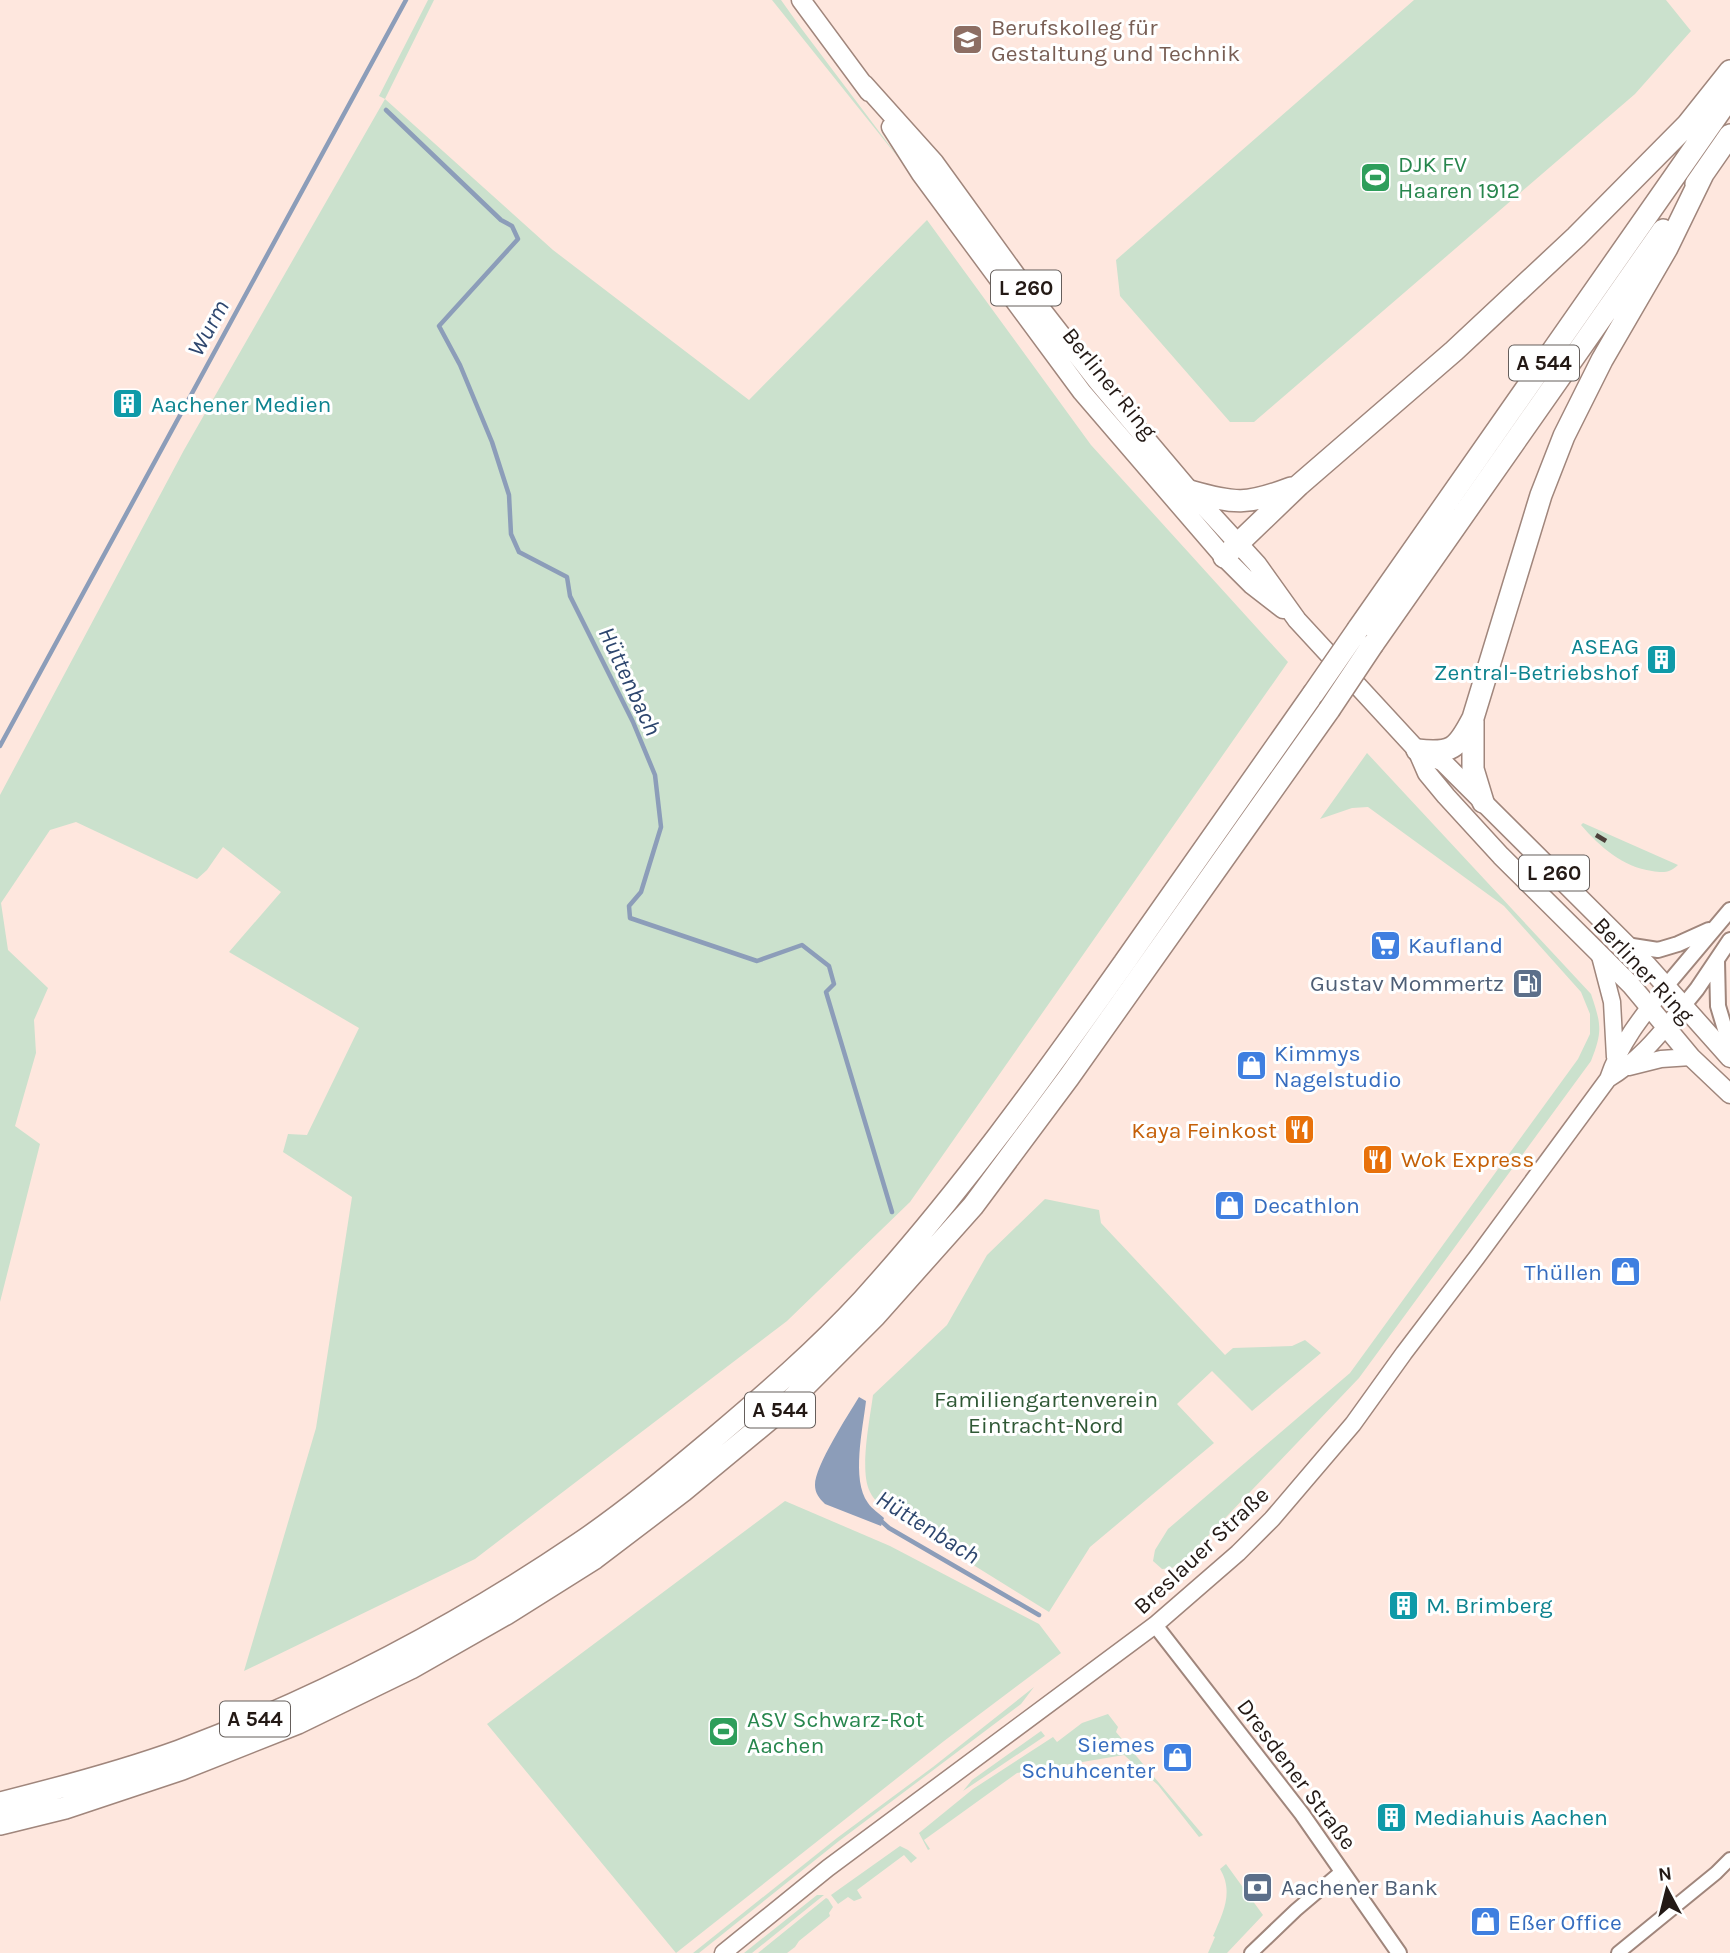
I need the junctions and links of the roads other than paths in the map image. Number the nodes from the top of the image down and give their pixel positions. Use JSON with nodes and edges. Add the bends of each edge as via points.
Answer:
{"nodes":[{"id":1,"x":801,"y":0,"type":"edge"},
{"id":2,"x":1730,"y":71,"type":"edge"},
{"id":3,"x":864,"y":84,"type":"junction"},
{"id":4,"x":1730,"y":97,"type":"edge"},
{"id":5,"x":1730,"y":135,"type":"edge"},
{"id":6,"x":1704,"y":172,"type":"junction"},
{"id":7,"x":1299,"y":485,"type":"junction"},
{"id":8,"x":1190,"y":491,"type":"junction"},
{"id":9,"x":1231,"y":550,"type":"junction"},
{"id":10,"x":1474,"y":718,"type":"junction"},
{"id":11,"x":1416,"y":750,"type":"junction"},
{"id":12,"x":1483,"y":802,"type":"junction"},
{"id":13,"x":1730,"y":910,"type":"edge"},
{"id":14,"x":1714,"y":928,"type":"junction"},
{"id":15,"x":1730,"y":940,"type":"edge"},
{"id":16,"x":1626,"y":945,"type":"junction"},
{"id":17,"x":1600,"y":956,"type":"junction"},
{"id":18,"x":1717,"y":961,"type":"junction"},
{"id":19,"x":1667,"y":985,"type":"junction"},
{"id":20,"x":1684,"y":1004,"type":"junction"},
{"id":21,"x":1649,"y":1007,"type":"junction"},
{"id":22,"x":1665,"y":1027,"type":"junction"},
{"id":23,"x":1730,"y":1045,"type":"edge"},
{"id":24,"x":1691,"y":1057,"type":"junction"},
{"id":25,"x":1730,"y":1058,"type":"edge"},
{"id":26,"x":1621,"y":1063,"type":"junction"},
{"id":27,"x":1730,"y":1094,"type":"edge"},
{"id":28,"x":1156,"y":1625,"type":"junction"},
{"id":29,"x":0,"y":1804,"type":"edge"},
{"id":30,"x":0,"y":1824,"type":"edge"},
{"id":31,"x":1730,"y":1859,"type":"edge"},
{"id":32,"x":1342,"y":1871,"type":"junction"},
{"id":33,"x":723,"y":1953,"type":"edge"},
{"id":34,"x":1251,"y":1953,"type":"edge"},
{"id":35,"x":1399,"y":1953,"type":"edge"},
{"id":36,"x":1618,"y":1953,"type":"edge"}],
"edges":[{"from":1,"to":3,"type":"main road","name":"Berliner Ring","number":"L 260"},
{"from":2,"to":7,"type":"highway","via":[[1687,125],[1576,237],[1454,351]]},
{"from":3,"to":8,"type":"main road","name":"Berliner Ring","number":"L 260","via":[[934,162],[1031,296]]},
{"from":3,"to":9,"type":"main road","name":"Berliner Ring","number":"L 260","via":[[921,174],[1082,392]]},
{"from":4,"to":29,"type":"highway","number":"A 544","bridge":true,"via":[[1052,1065],[957,1191],[861,1302],[769,1391],[670,1475],[583,1541],[494,1597],[400,1651],[177,1752]]},
{"from":5,"to":6,"type":"highway","number":"A 544"},
{"from":6,"to":10,"type":"highway","via":[[1564,436],[1541,495]]},
{"from":6,"to":30,"type":"highway","number":"A 544","bridge":true,"via":[[1329,710],[973,1206],[782,1409],[595,1558],[411,1668],[298,1723],[182,1769]]},
{"from":7,"to":8,"type":"highway","via":[[1241,502]]},
{"from":7,"to":9,"type":"highway"},
{"from":8,"to":9,"type":"main road","name":"Berliner Ring","number":"L 260"},
{"from":9,"to":11,"type":"main road","name":"Berliner Ring","number":"L 260","via":[[1257,564],[1297,620]]},
{"from":10,"to":11,"type":"highway","via":[[1461,741],[1448,750]]},
{"from":10,"to":12,"type":"highway","via":[[1474,769]]},
{"from":11,"to":12,"type":"main road","name":"Berliner Ring","number":"L 260","via":[[1443,762]]},
{"from":11,"to":17,"type":"main road","name":"Berliner Ring","number":"L 260","via":[[1446,796]]},
{"from":12,"to":16,"type":"main road","name":"Berliner Ring","number":"L 260"},
{"from":13,"to":14,"type":"street"},
{"from":14,"to":16,"type":"street","via":[[1666,948]]},
{"from":14,"to":19,"type":"street"},
{"from":15,"to":18,"type":"street"},
{"from":16,"to":19,"type":"main road","name":"Berliner Ring","number":"L 260"},
{"from":17,"to":21,"type":"main road","name":"Berliner Ring","number":"L 260"},
{"from":17,"to":26,"type":"main road"},
{"from":18,"to":20,"type":"street"},
{"from":18,"to":23,"type":"street","via":[[1718,1006]]},
{"from":19,"to":20,"type":"main road","name":"Berliner Ring","number":"L 260"},
{"from":19,"to":21,"type":"main road","name":"Breslauer Straße"},
{"from":20,"to":22,"type":"main road","name":"Breslauer Straße"},
{"from":20,"to":25,"type":"main road","name":"Berliner Ring","number":"L 260"},
{"from":21,"to":22,"type":"main road","name":"Berliner Ring","number":"L 260"},
{"from":21,"to":26,"type":"main road","name":"Breslauer Straße"},
{"from":22,"to":24,"type":"main road","name":"Berliner Ring","number":"L 260"},
{"from":22,"to":26,"type":"main road","name":"Breslauer Straße","via":[[1647,1049]]},
{"from":24,"to":26,"type":"main road"},
{"from":24,"to":27,"type":"main road","name":"Berliner Ring","number":"L 260"},
{"from":26,"to":28,"type":"main road","name":"Breslauer Straße","via":[[1353,1424],[1238,1553]]},
{"from":28,"to":32,"type":"street","name":"Dresdener Straße"},
{"from":28,"to":33,"type":"main road","name":"Breslauer Straße","via":[[837,1861]]},
{"from":31,"to":36,"type":"street"},
{"from":32,"to":34,"type":"street"},
{"from":32,"to":35,"type":"street","name":"Dresdener Straße"}]}
